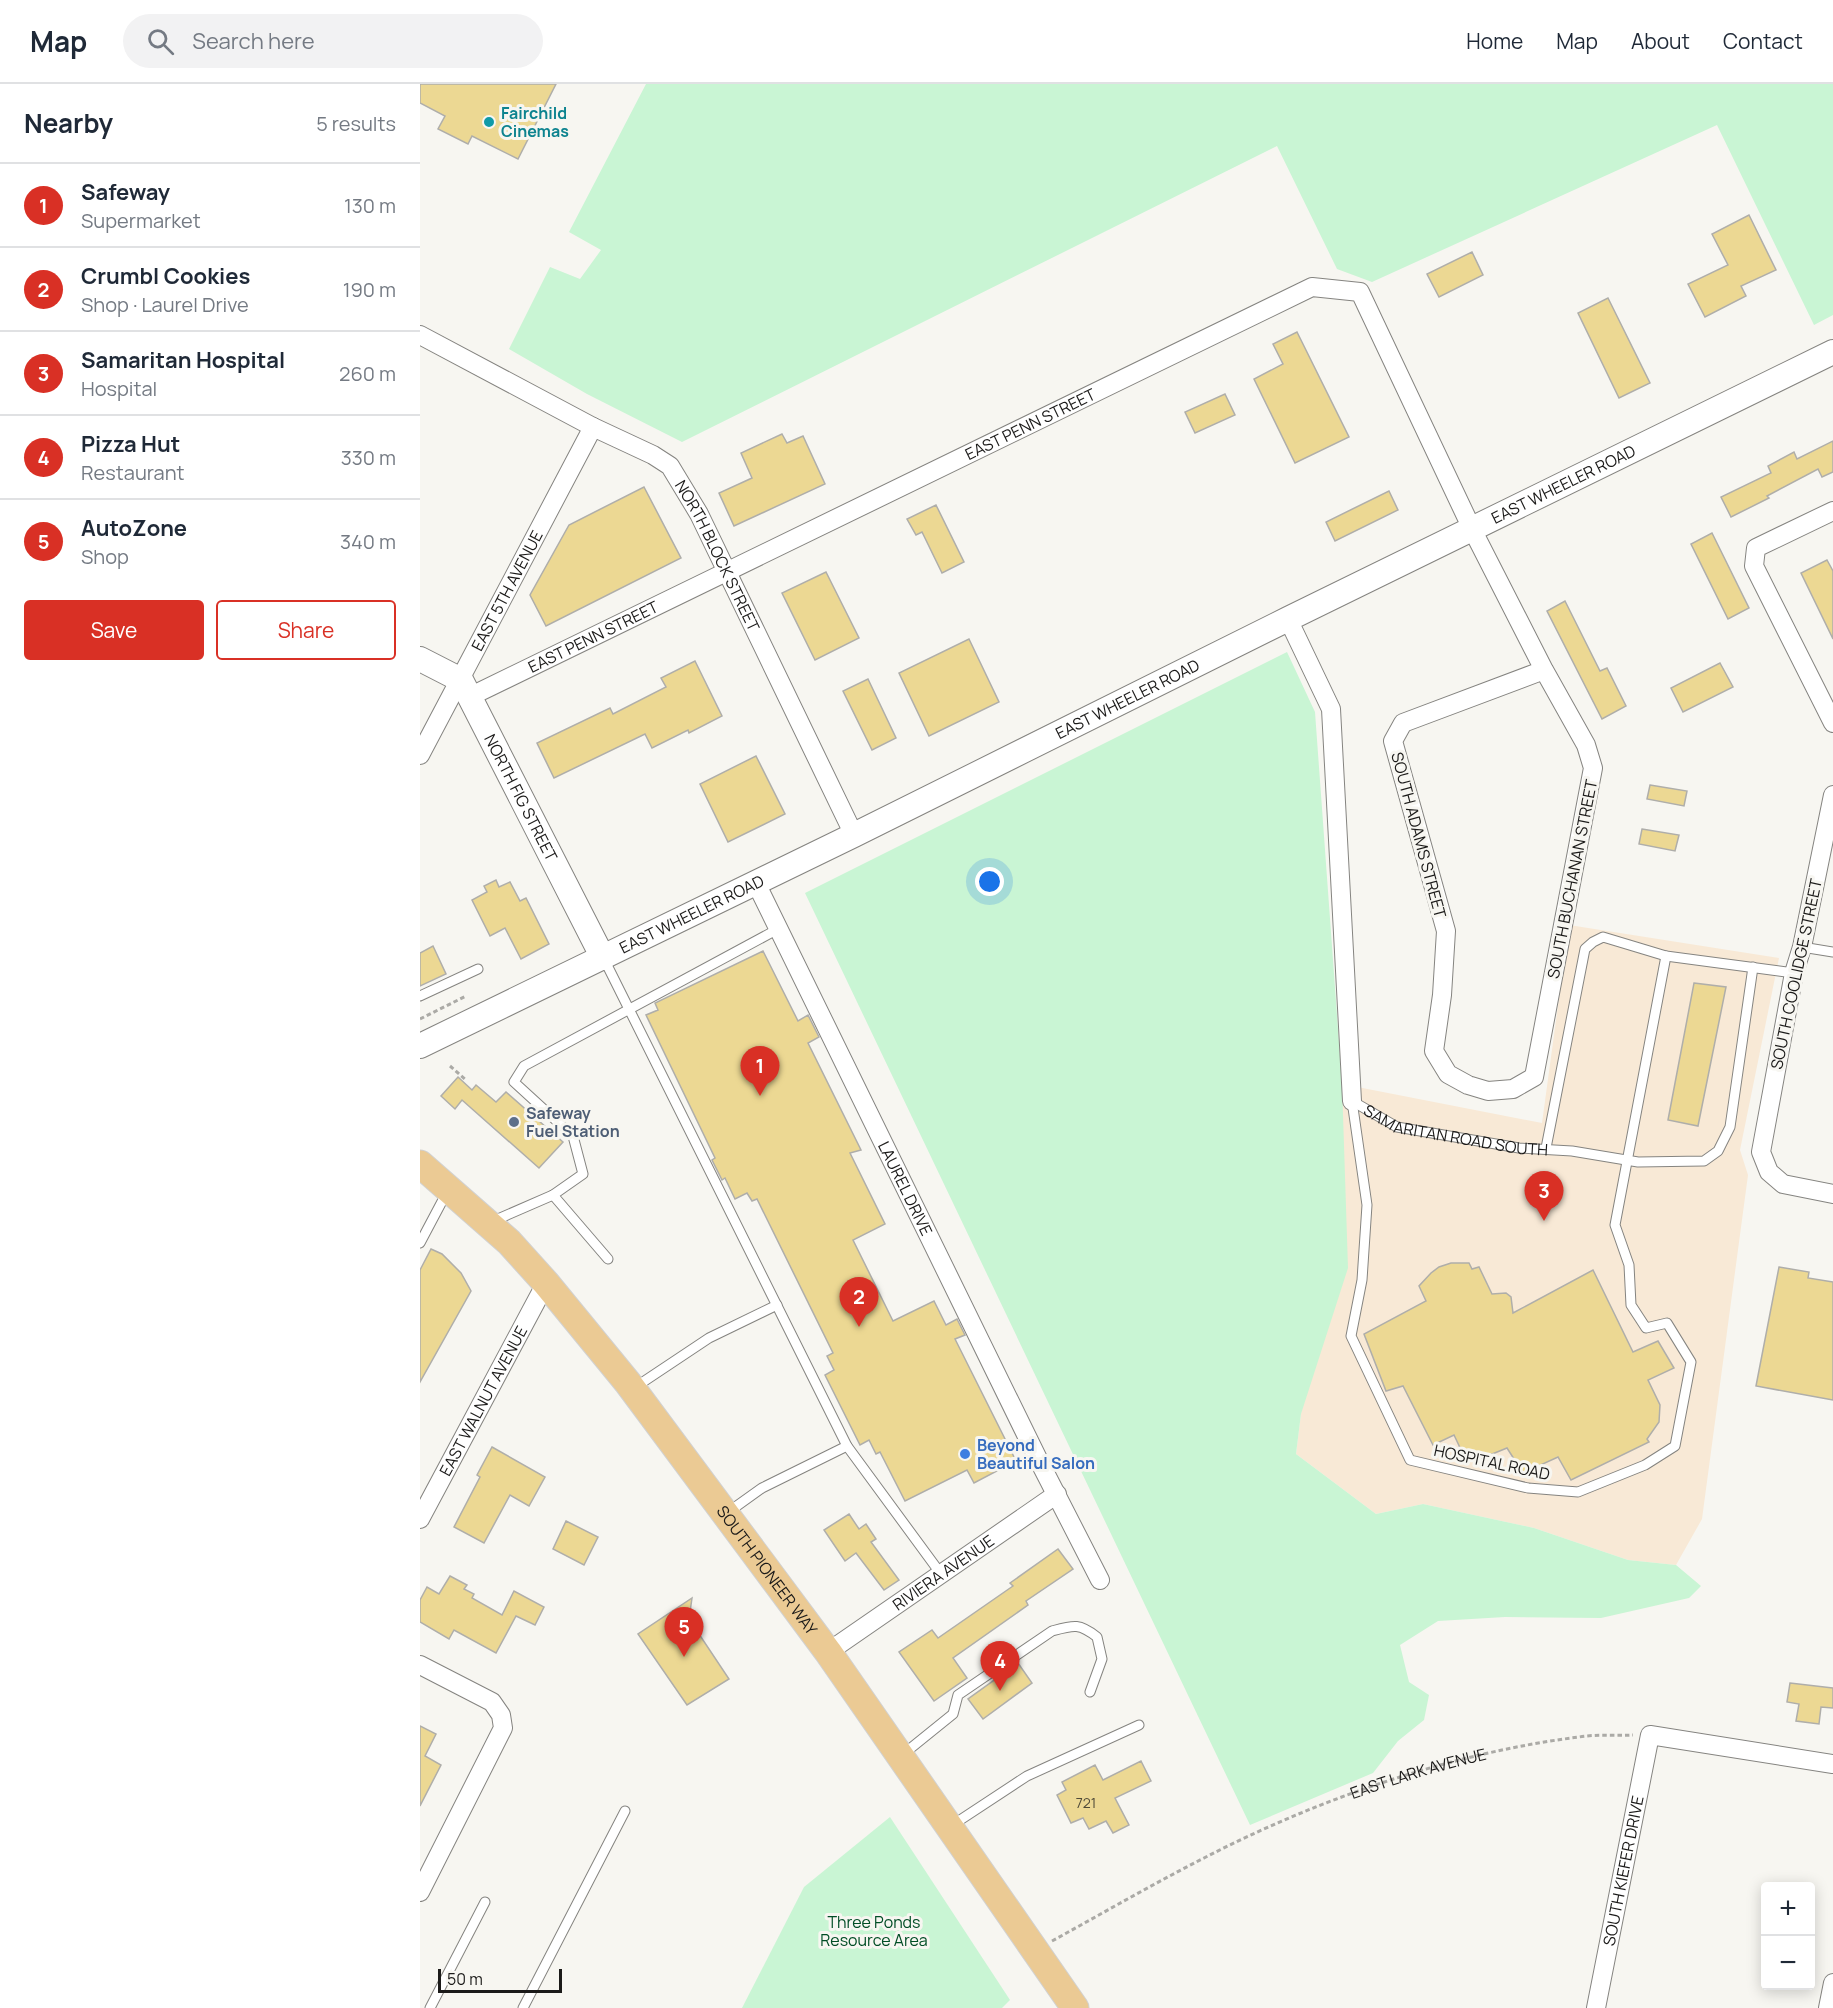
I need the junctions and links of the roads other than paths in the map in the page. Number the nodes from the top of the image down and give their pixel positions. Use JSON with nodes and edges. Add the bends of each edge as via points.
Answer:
{"nodes":[{"id":1,"x":420,"y":335,"type":"edge"},
{"id":2,"x":1833,"y":352,"type":"edge"},
{"id":3,"x":593,"y":427,"type":"junction"},
{"id":4,"x":1833,"y":511,"type":"edge"},
{"id":5,"x":1472,"y":529,"type":"junction"},
{"id":6,"x":727,"y":572,"type":"junction"},
{"id":7,"x":1288,"y":619,"type":"junction"},
{"id":8,"x":420,"y":659,"type":"edge"},
{"id":9,"x":1544,"y":670,"type":"junction"},
{"id":10,"x":465,"y":689,"type":"junction"},
{"id":11,"x":1833,"y":723,"type":"edge"},
{"id":12,"x":420,"y":755,"type":"edge"},
{"id":13,"x":1833,"y":795,"type":"edge"},
{"id":14,"x":854,"y":835,"type":"junction"},
{"id":15,"x":756,"y":883,"type":"junction"},
{"id":16,"x":778,"y":929,"type":"junction"},
{"id":17,"x":1802,"y":947,"type":"junction"},
{"id":18,"x":1833,"y":952,"type":"edge"},
{"id":19,"x":1666,"y":956,"type":"junction"},
{"id":20,"x":603,"y":958,"type":"junction"},
{"id":21,"x":1753,"y":967,"type":"junction"},
{"id":22,"x":477,"y":969,"type":"dead end"},
{"id":23,"x":1794,"y":973,"type":"junction"},
{"id":24,"x":420,"y":996,"type":"edge"},
{"id":25,"x":629,"y":1010,"type":"junction"},
{"id":26,"x":420,"y":1046,"type":"edge"},
{"id":27,"x":1534,"y":1077,"type":"joint"},
{"id":28,"x":1352,"y":1101,"type":"junction"},
{"id":29,"x":1546,"y":1148,"type":"junction"},
{"id":30,"x":1628,"y":1160,"type":"junction"},
{"id":31,"x":420,"y":1164,"type":"edge"},
{"id":32,"x":449,"y":1188,"type":"junction"},
{"id":33,"x":1833,"y":1194,"type":"edge"},
{"id":34,"x":552,"y":1195,"type":"junction"},
{"id":35,"x":488,"y":1223,"type":"junction"},
{"id":36,"x":420,"y":1243,"type":"edge"},
{"id":37,"x":608,"y":1259,"type":"dead end"},
{"id":38,"x":546,"y":1283,"type":"junction"},
{"id":39,"x":777,"y":1305,"type":"junction"},
{"id":40,"x":633,"y":1389,"type":"junction"},
{"id":41,"x":847,"y":1446,"type":"junction"},
{"id":42,"x":1057,"y":1494,"type":"junction"},
{"id":43,"x":726,"y":1514,"type":"junction"},
{"id":44,"x":420,"y":1519,"type":"edge"},
{"id":45,"x":941,"y":1574,"type":"junction"},
{"id":46,"x":1100,"y":1580,"type":"dead end"},
{"id":47,"x":828,"y":1652,"type":"junction"},
{"id":48,"x":420,"y":1665,"type":"edge"},
{"id":49,"x":1090,"y":1692,"type":"dead end"},
{"id":50,"x":1139,"y":1725,"type":"dead end"},
{"id":51,"x":901,"y":1756,"type":"junction"},
{"id":52,"x":1833,"y":1764,"type":"edge"},
{"id":53,"x":625,"y":1811,"type":"dead end"},
{"id":54,"x":949,"y":1826,"type":"junction"},
{"id":55,"x":420,"y":1892,"type":"edge"},
{"id":56,"x":485,"y":1902,"type":"dead end"},
{"id":57,"x":1833,"y":1983,"type":"edge"},
{"id":58,"x":430,"y":2008,"type":"edge"},
{"id":59,"x":523,"y":2008,"type":"edge"},
{"id":60,"x":1075,"y":2008,"type":"edge"},
{"id":61,"x":1596,"y":2008,"type":"edge"},
{"id":62,"x":1828,"y":2008,"type":"edge"}],
"edges":[{"from":1,"to":3,"type":"street","name":"NORTH BLOCK STREET"},
{"from":2,"to":5,"type":"main road","name":"EAST WHEELER ROAD"},
{"from":3,"to":6,"type":"street","name":"NORTH BLOCK STREET","via":[[670,466]]},
{"from":3,"to":10,"type":"street","name":"EAST 5TH AVENUE"},
{"from":4,"to":11,"type":"street","via":[[1756,548],[1754,566]]},
{"from":5,"to":6,"type":"street","name":"EAST PENN STREET","via":[[1360,292],[1312,288]]},
{"from":5,"to":7,"type":"main road","name":"EAST WHEELER ROAD"},
{"from":5,"to":9,"type":"street","name":"SOUTH BUCHANAN STREET"},
{"from":6,"to":10,"type":"street","name":"EAST PENN STREET"},
{"from":6,"to":14,"type":"street","name":"NORTH BLOCK STREET"},
{"from":7,"to":14,"type":"main road","name":"EAST WHEELER ROAD"},
{"from":7,"to":28,"type":"street","name":"SAMARITAN ROAD SOUTH","via":[[1331,709]]},
{"from":8,"to":10,"type":"main road"},
{"from":9,"to":27,"type":"street","name":"SOUTH BUCHANAN STREET","via":[[1586,745],[1593,768]]},
{"from":9,"to":27,"type":"street","name":"SOUTH ADAMS STREET","via":[[1402,723],[1394,741],[1446,932],[1434,1051],[1448,1074],[1468,1085],[1488,1090],[1513,1089]]},
{"from":10,"to":12,"type":"street","name":"EAST 5TH AVENUE"},
{"from":10,"to":20,"type":"main road","name":"NORTH FIG STREET"},
{"from":13,"to":17,"type":"street","name":"SOUTH COOLIDGE STREET"},
{"from":14,"to":15,"type":"main road","name":"EAST WHEELER ROAD"},
{"from":15,"to":16,"type":"street","name":"LAUREL DRIVE"},
{"from":15,"to":20,"type":"main road","name":"EAST WHEELER ROAD"},
{"from":16,"to":25,"type":"lane"},
{"from":16,"to":42,"type":"street","name":"LAUREL DRIVE"},
{"from":17,"to":18,"type":"lane"},
{"from":17,"to":23,"type":"street","name":"SOUTH COOLIDGE STREET"},
{"from":19,"to":21,"type":"lane"},
{"from":19,"to":29,"type":"lane","via":[[1603,937],[1585,949]]},
{"from":19,"to":30,"type":"lane"},
{"from":20,"to":25,"type":"lane"},
{"from":20,"to":26,"type":"main road","name":"EAST WHEELER ROAD"},
{"from":21,"to":23,"type":"lane"},
{"from":21,"to":30,"type":"lane","name":"SAMARITAN ROAD SOUTH","via":[[1730,1127],[1718,1151],[1704,1161]]},
{"from":22,"to":24,"type":"lane"},
{"from":23,"to":33,"type":"street","name":"SOUTH COOLIDGE STREET","via":[[1761,1152],[1769,1172],[1783,1184]]},
{"from":25,"to":34,"type":"lane","via":[[524,1066],[514,1082],[573,1136],[583,1174]]},
{"from":25,"to":39,"type":"lane"},
{"from":28,"to":29,"type":"lane","name":"SAMARITAN ROAD SOUTH","via":[[1397,1127],[1519,1148]]},
{"from":28,"to":30,"type":"lane","name":"HOSPITAL ROAD","via":[[1367,1205],[1362,1280],[1351,1336],[1410,1460],[1528,1488],[1578,1492],[1645,1465],[1675,1446],[1691,1362],[1667,1323],[1646,1328],[1631,1305],[1629,1265],[1615,1225]]},
{"from":29,"to":30,"type":"lane","name":"SAMARITAN ROAD SOUTH"},
{"from":31,"to":32,"type":"main road","name":"SOUTH PIONEER WAY"},
{"from":32,"to":35,"type":"main road","name":"SOUTH PIONEER WAY"},
{"from":32,"to":36,"type":"lane"},
{"from":34,"to":35,"type":"lane"},
{"from":34,"to":37,"type":"lane"},
{"from":35,"to":38,"type":"main road","name":"SOUTH PIONEER WAY"},
{"from":38,"to":40,"type":"main road","name":"SOUTH PIONEER WAY"},
{"from":38,"to":44,"type":"street","name":"EAST WALNUT AVENUE"},
{"from":39,"to":40,"type":"lane","via":[[709,1338]]},
{"from":39,"to":41,"type":"lane"},
{"from":40,"to":43,"type":"main road","name":"SOUTH PIONEER WAY"},
{"from":41,"to":43,"type":"lane","via":[[762,1488]]},
{"from":41,"to":45,"type":"lane"},
{"from":42,"to":45,"type":"street","name":"RIVIERA AVENUE"},
{"from":42,"to":46,"type":"street","name":"LAUREL DRIVE"},
{"from":43,"to":47,"type":"main road","name":"SOUTH PIONEER WAY"},
{"from":45,"to":47,"type":"street","name":"RIVIERA AVENUE"},
{"from":47,"to":51,"type":"main road","name":"SOUTH PIONEER WAY"},
{"from":48,"to":55,"type":"street","via":[[492,1702],[501,1715],[503,1728]]},
{"from":49,"to":51,"type":"lane","via":[[1102,1659],[1097,1637],[1084,1627],[1052,1631],[958,1695],[953,1714]]},
{"from":50,"to":54,"type":"lane","via":[[1027,1776]]},
{"from":51,"to":54,"type":"main road","name":"SOUTH PIONEER WAY"},
{"from":52,"to":61,"type":"street","name":"SOUTH KIEFER DRIVE","via":[[1650,1735]]},
{"from":53,"to":59,"type":"lane"},
{"from":54,"to":60,"type":"main road","name":"SOUTH PIONEER WAY"},
{"from":56,"to":58,"type":"lane"},
{"from":57,"to":62,"type":"street"}]}
